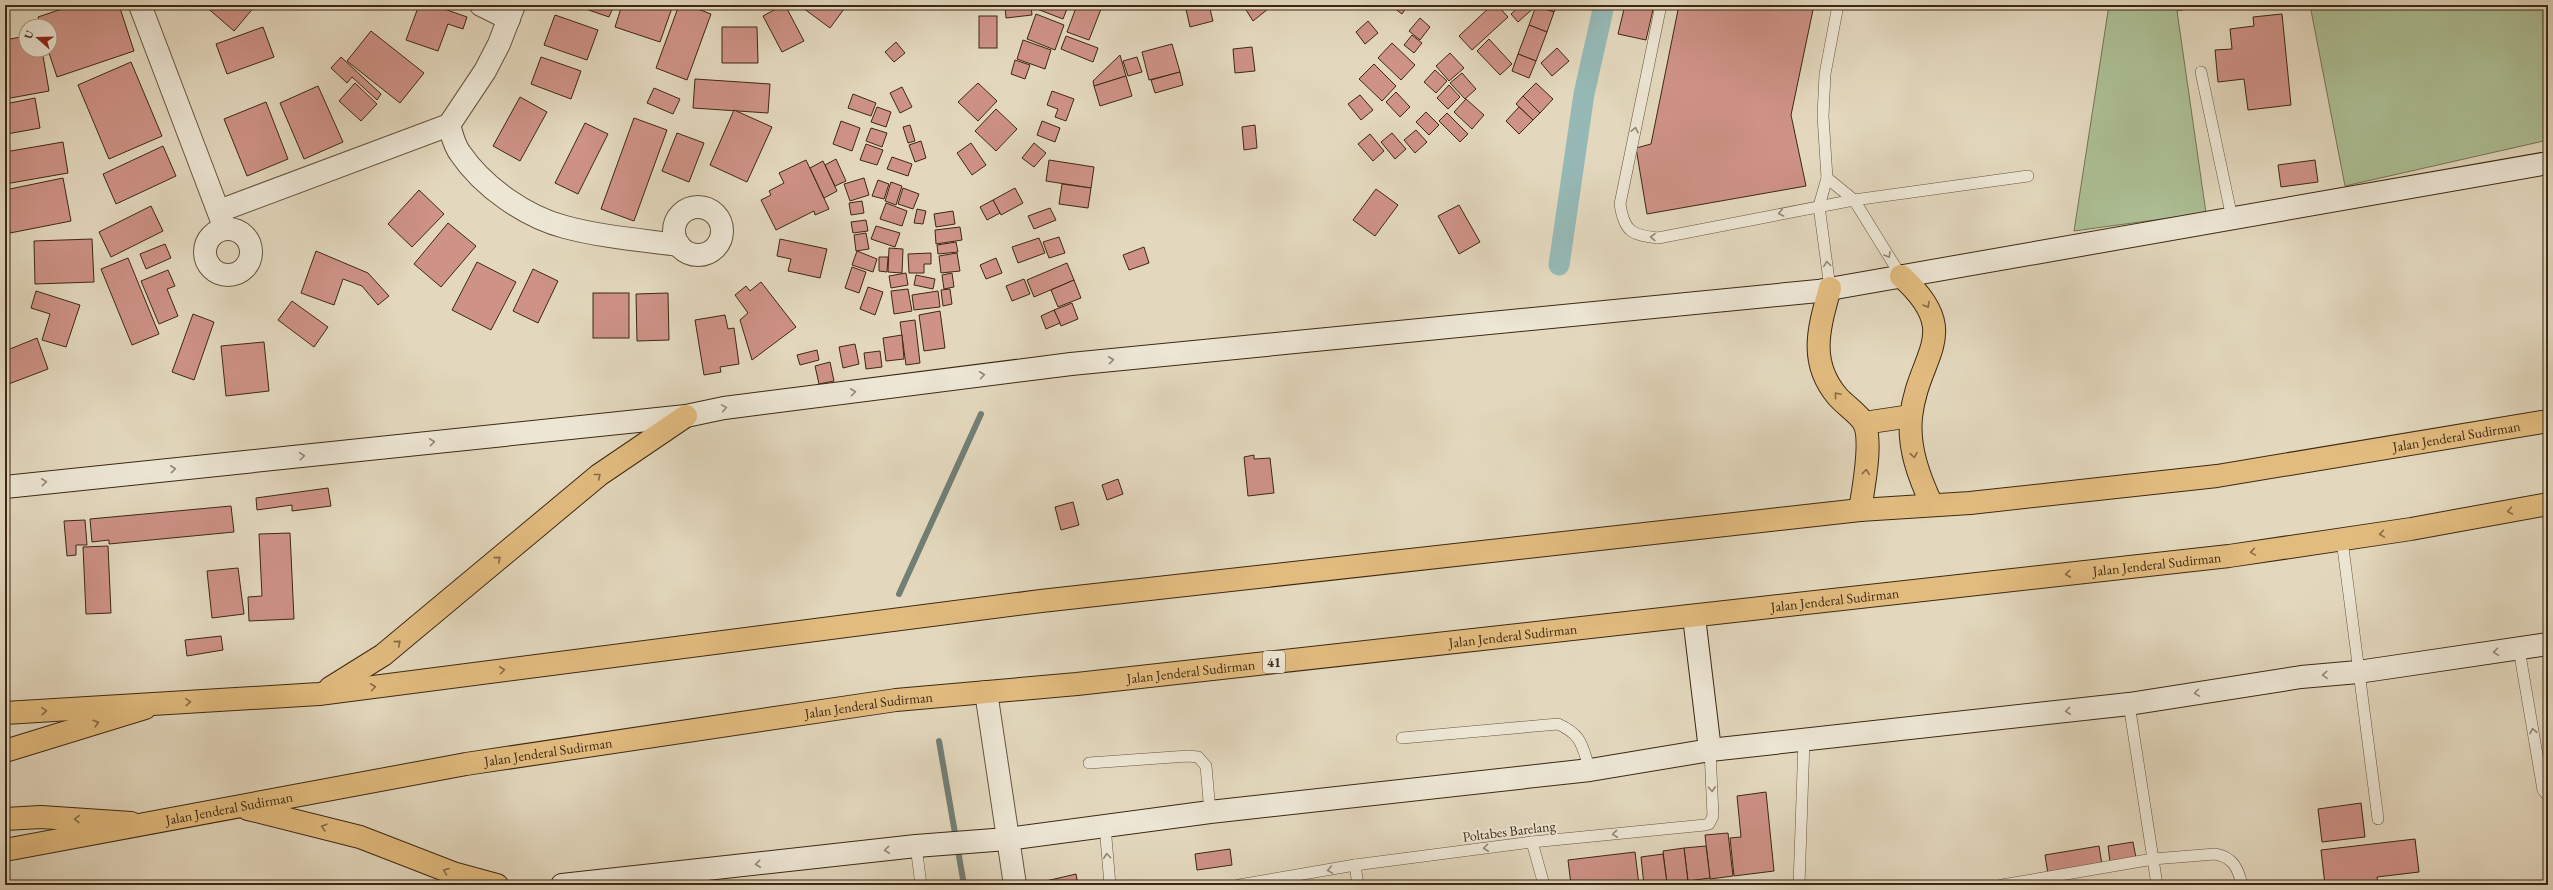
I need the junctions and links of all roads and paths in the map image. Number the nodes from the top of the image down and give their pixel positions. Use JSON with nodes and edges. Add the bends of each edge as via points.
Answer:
{"nodes":[{"id":1,"x":140,"y":5,"type":"edge"},
{"id":2,"x":481,"y":5,"type":"edge"},
{"id":3,"x":1661,"y":5,"type":"edge"},
{"id":4,"x":1838,"y":5,"type":"edge"},
{"id":5,"x":512,"y":12,"type":"edge"},
{"id":6,"x":2201,"y":72,"type":"dead end"},
{"id":7,"x":449,"y":125,"type":"junction"},
{"id":8,"x":2548,"y":163,"type":"edge"},
{"id":9,"x":2028,"y":176,"type":"dead end"},
{"id":10,"x":1827,"y":178,"type":"junction"},
{"id":11,"x":1854,"y":200,"type":"junction"},
{"id":12,"x":1819,"y":206,"type":"junction"},
{"id":13,"x":2232,"y":218,"type":"junction"},
{"id":14,"x":679,"y":245,"type":"dead end"},
{"id":15,"x":1901,"y":276,"type":"junction"},
{"id":16,"x":1830,"y":288,"type":"junction"},
{"id":17,"x":686,"y":416,"type":"junction"},
{"id":18,"x":1911,"y":416,"type":"junction"},
{"id":19,"x":2548,"y":421,"type":"edge"},
{"id":20,"x":1864,"y":423,"type":"junction"},
{"id":21,"x":5,"y":487,"type":"edge"},
{"id":22,"x":2548,"y":504,"type":"edge"},
{"id":23,"x":1932,"y":505,"type":"junction"},
{"id":24,"x":1860,"y":510,"type":"junction"},
{"id":25,"x":2342,"y":540,"type":"junction"},
{"id":26,"x":1694,"y":617,"type":"junction"},
{"id":27,"x":2548,"y":644,"type":"edge"},
{"id":28,"x":2519,"y":649,"type":"junction"},
{"id":29,"x":2358,"y":672,"type":"junction"},
{"id":30,"x":986,"y":692,"type":"junction"},
{"id":31,"x":319,"y":694,"type":"junction"},
{"id":32,"x":162,"y":703,"type":"junction"},
{"id":33,"x":2129,"y":704,"type":"junction"},
{"id":34,"x":5,"y":713,"type":"edge"},
{"id":35,"x":1402,"y":738,"type":"dead end"},
{"id":36,"x":1804,"y":741,"type":"junction"},
{"id":37,"x":1710,"y":750,"type":"junction"},
{"id":38,"x":5,"y":751,"type":"edge"},
{"id":39,"x":1089,"y":763,"type":"dead end"},
{"id":40,"x":1590,"y":770,"type":"junction"},
{"id":41,"x":2548,"y":796,"type":"edge"},
{"id":42,"x":240,"y":807,"type":"junction"},
{"id":43,"x":1210,"y":812,"type":"junction"},
{"id":44,"x":5,"y":819,"type":"edge"},
{"id":45,"x":2378,"y":819,"type":"dead end"},
{"id":46,"x":144,"y":824,"type":"junction"},
{"id":47,"x":1105,"y":826,"type":"junction"},
{"id":48,"x":1007,"y":839,"type":"junction"},
{"id":49,"x":1532,"y":842,"type":"junction"},
{"id":50,"x":916,"y":846,"type":"junction"},
{"id":51,"x":5,"y":850,"type":"edge"},
{"id":52,"x":2153,"y":859,"type":"junction"},
{"id":53,"x":1355,"y":865,"type":"junction"},
{"id":54,"x":678,"y":879,"type":"edge"},
{"id":55,"x":2016,"y":884,"type":"edge"},
{"id":56,"x":497,"y":885,"type":"edge"},
{"id":57,"x":562,"y":885,"type":"edge"},
{"id":58,"x":921,"y":885,"type":"edge"},
{"id":59,"x":1015,"y":885,"type":"edge"},
{"id":60,"x":1110,"y":885,"type":"edge"},
{"id":61,"x":1239,"y":885,"type":"edge"},
{"id":62,"x":1358,"y":885,"type":"edge"},
{"id":63,"x":1544,"y":885,"type":"edge"},
{"id":64,"x":1799,"y":885,"type":"edge"},
{"id":65,"x":2002,"y":885,"type":"edge"},
{"id":66,"x":2157,"y":885,"type":"edge"},
{"id":67,"x":2242,"y":885,"type":"edge"}],
"edges":[{"from":1,"to":7,"type":"street","via":[[222,220]]},
{"from":2,"to":5,"type":"street"},
{"from":12,"to":3,"type":"lane","one_way":true,"via":[[1658,238],[1630,231],[1622,219],[1620,204]]},
{"from":4,"to":10,"type":"lane","via":[[1825,74],[1823,116]]},
{"from":5,"to":7,"type":"street","via":[[485,71]]},
{"from":6,"to":13,"type":"lane"},
{"from":7,"to":14,"type":"street","via":[[459,153],[467,163],[488,184],[530,212],[564,227]]},
{"from":8,"to":13,"type":"street"},
{"from":9,"to":11,"type":"lane"},
{"from":10,"to":11,"type":"lane"},
{"from":10,"to":12,"type":"lane"},
{"from":11,"to":12,"type":"lane"},
{"from":11,"to":15,"type":"lane","one_way":true},
{"from":16,"to":12,"type":"lane","one_way":true},
{"from":13,"to":15,"type":"street"},
{"from":15,"to":16,"type":"street"},
{"from":15,"to":18,"type":"main road","one_way":true,"via":[[1924,300],[1931,311],[1934,325],[1932,349]]},
{"from":17,"to":16,"type":"street","one_way":true,"via":[[724,408],[1071,364]]},
{"from":20,"to":16,"type":"main road","one_way":true,"via":[[1827,383],[1818,354]]},
{"from":21,"to":17,"type":"street","one_way":true},
{"from":31,"to":17,"type":"main road","one_way":true,"via":[[384,655],[599,475]]},
{"from":18,"to":20,"type":"main road"},
{"from":18,"to":23,"type":"main road","one_way":true,"via":[[1914,459]]},
{"from":19,"to":23,"type":"main road","name":"Jalan Jenderal Sudirman","via":[[2217,476]]},
{"from":24,"to":20,"type":"main road","one_way":true,"via":[[1868,452]]},
{"from":22,"to":25,"type":"main road","name":"Jalan Jenderal Sudirman","number":"41","one_way":true},
{"from":23,"to":24,"type":"main road","name":"Jalan Jenderal Sudirman"},
{"from":31,"to":24,"type":"main road","name":"Jalan Jenderal Sudirman","one_way":true,"via":[[1041,601]]},
{"from":25,"to":26,"type":"main road","name":"Jalan Jenderal Sudirman","number":"41","one_way":true,"via":[[2221,557]]},
{"from":25,"to":29,"type":"lane"},
{"from":26,"to":30,"type":"main road","name":"Jalan Jenderal Sudirman","number":"41"},
{"from":26,"to":37,"type":"street"},
{"from":27,"to":28,"type":"street"},
{"from":28,"to":29,"type":"street","one_way":true},
{"from":41,"to":28,"type":"lane","one_way":true,"via":[[2544,790]]},
{"from":29,"to":33,"type":"street","one_way":true,"via":[[2301,677]]},
{"from":29,"to":45,"type":"lane"},
{"from":30,"to":42,"type":"main road","name":"Jalan Jenderal Sudirman","number":"41","via":[[896,700],[466,764]]},
{"from":30,"to":48,"type":"street"},
{"from":32,"to":31,"type":"main road","name":"Jalan Jenderal Sudirman","one_way":true},
{"from":34,"to":32,"type":"main road","name":"Jalan Jenderal Sudirman","one_way":true},
{"from":38,"to":32,"type":"main road","one_way":true},
{"from":33,"to":36,"type":"street","one_way":true},
{"from":33,"to":52,"type":"lane"},
{"from":35,"to":40,"type":"lane","via":[[1558,724],[1573,730],[1580,740]]},
{"from":36,"to":37,"type":"street"},
{"from":36,"to":64,"type":"lane"},
{"from":37,"to":40,"type":"street"},
{"from":37,"to":49,"type":"lane","name":"Poltabes Barelang","one_way":true,"via":[[1713,816],[1709,824]]},
{"from":39,"to":43,"type":"lane","via":[[1198,757],[1206,766]]},
{"from":40,"to":43,"type":"street"},
{"from":42,"to":46,"type":"main road","name":"Jalan Jenderal Sudirman","number":"41"},
{"from":56,"to":42,"type":"main road","one_way":true,"via":[[453,873],[360,838]]},
{"from":43,"to":47,"type":"street"},
{"from":46,"to":44,"type":"main road","one_way":true,"via":[[56,818]]},
{"from":46,"to":51,"type":"main road","name":"Jalan Jenderal Sudirman","number":"41"},
{"from":47,"to":48,"type":"street"},
{"from":60,"to":47,"type":"lane","one_way":true},
{"from":48,"to":50,"type":"street"},
{"from":48,"to":59,"type":"street"},
{"from":49,"to":53,"type":"lane","name":"Poltabes Barelang","one_way":true},
{"from":49,"to":63,"type":"lane"},
{"from":50,"to":54,"type":"street","one_way":true},
{"from":50,"to":58,"type":"lane"},
{"from":52,"to":55,"type":"lane"},
{"from":52,"to":66,"type":"lane"},
{"from":52,"to":67,"type":"lane","via":[[2215,854],[2225,856],[2239,871]]},
{"from":53,"to":61,"type":"lane","name":"Poltabes Barelang","one_way":true},
{"from":53,"to":62,"type":"lane"},
{"from":54,"to":57,"type":"street"},
{"from":55,"to":65,"type":"lane"}]}
